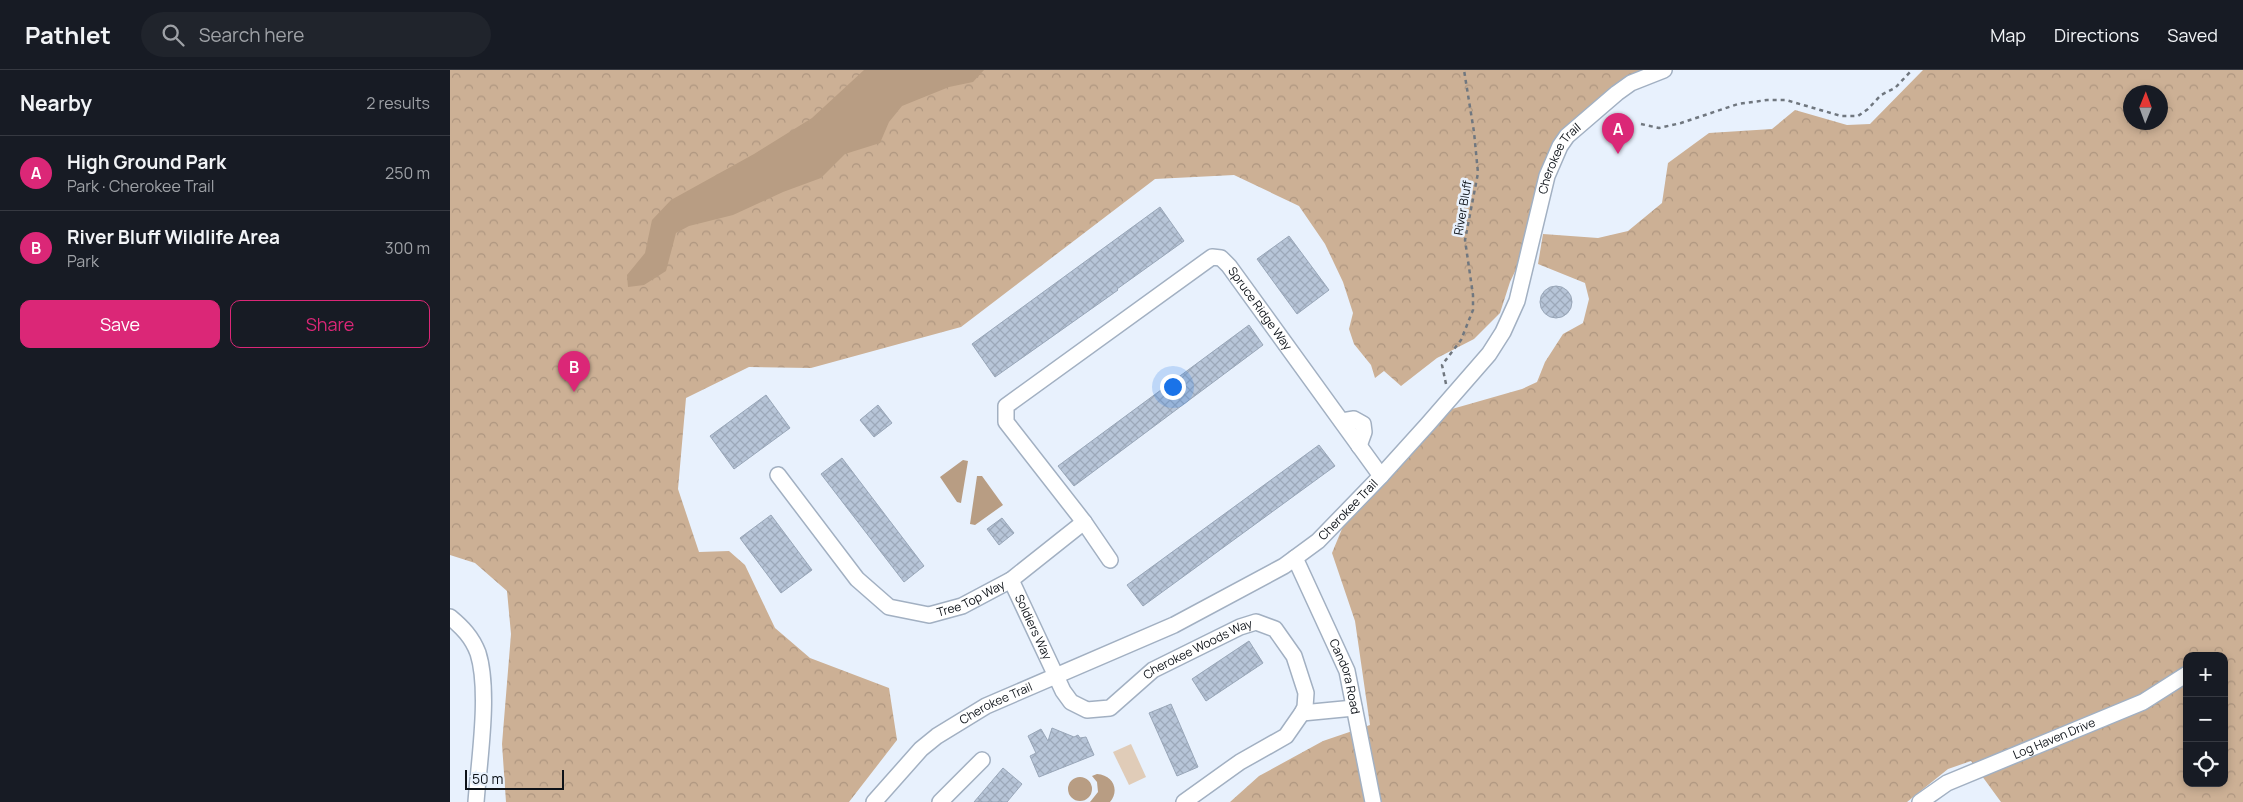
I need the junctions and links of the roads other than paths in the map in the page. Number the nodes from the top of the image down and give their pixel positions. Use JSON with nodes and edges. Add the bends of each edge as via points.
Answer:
{"nodes":[{"id":1,"x":1664,"y":70,"type":"edge"},
{"id":2,"x":778,"y":475,"type":"dead end"},
{"id":3,"x":1381,"y":476,"type":"junction"},
{"id":4,"x":1084,"y":522,"type":"junction"},
{"id":5,"x":1295,"y":558,"type":"junction"},
{"id":6,"x":1110,"y":560,"type":"dead end"},
{"id":7,"x":1011,"y":580,"type":"junction"},
{"id":8,"x":453,"y":625,"type":"edge"},
{"id":9,"x":1055,"y":677,"type":"junction"},
{"id":10,"x":2183,"y":677,"type":"edge"},
{"id":11,"x":1354,"y":708,"type":"junction"},
{"id":12,"x":1302,"y":713,"type":"junction"},
{"id":13,"x":982,"y":760,"type":"dead end"},
{"id":14,"x":476,"y":802,"type":"edge"},
{"id":15,"x":874,"y":802,"type":"edge"},
{"id":16,"x":940,"y":802,"type":"edge"},
{"id":17,"x":1184,"y":802,"type":"edge"},
{"id":18,"x":1373,"y":802,"type":"edge"},
{"id":19,"x":1920,"y":802,"type":"edge"}],
"edges":[{"from":1,"to":3,"type":"street","name":"Cherokee Trail","via":[[1631,82],[1567,136],[1560,146],[1548,176],[1517,301],[1509,320],[1489,354]]},
{"from":2,"to":7,"type":"street","name":"Tree Top Way","via":[[857,579],[889,607],[929,615],[962,606]]},
{"from":3,"to":4,"type":"street","name":"Spruce Ridge Way","via":[[1229,266],[1221,258],[1212,257],[1006,406],[1006,422]]},
{"from":3,"to":5,"type":"street","name":"Cherokee Trail","via":[[1318,541]]},
{"from":4,"to":6,"type":"street"},
{"from":4,"to":7,"type":"street","name":"Tree Top Way"},
{"from":5,"to":9,"type":"street","name":"Cherokee Trail","via":[[1163,630]]},
{"from":5,"to":11,"type":"street","name":"Candora Road","via":[[1347,671]]},
{"from":7,"to":9,"type":"street","name":"Soldiers Way"},
{"from":8,"to":14,"type":"street","via":[[466,630],[478,653],[484,692]]},
{"from":9,"to":12,"type":"street","name":"Cherokee Woods Way","via":[[1071,702],[1087,710],[1110,708],[1153,670],[1256,622],[1275,628],[1294,656],[1306,693]]},
{"from":9,"to":15,"type":"street","name":"Cherokee Trail","via":[[986,706],[937,736],[906,764]]},
{"from":10,"to":19,"type":"street","name":"Log Haven Drive","via":[[2143,702],[1948,783]]},
{"from":11,"to":12,"type":"street"},
{"from":11,"to":18,"type":"street","name":"Candora Road"},
{"from":12,"to":17,"type":"street","name":"Cherokee Woods Way","via":[[1286,736],[1240,762]]},
{"from":13,"to":16,"type":"street"}]}
